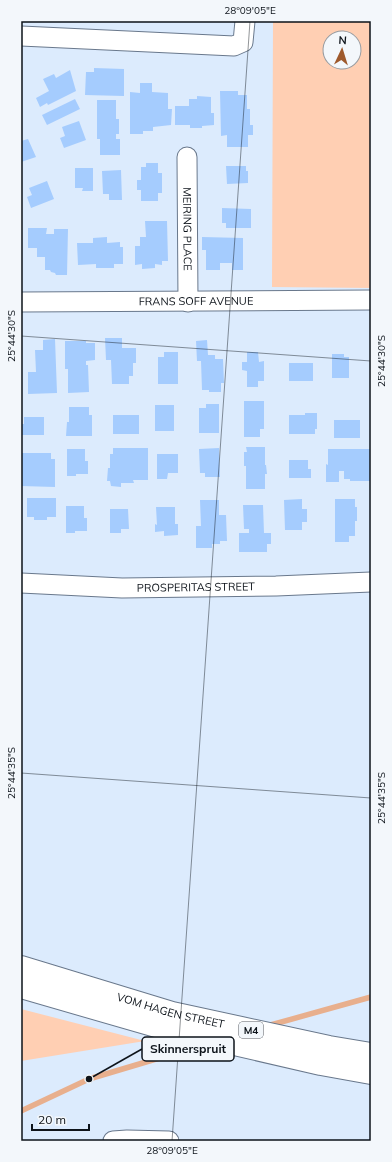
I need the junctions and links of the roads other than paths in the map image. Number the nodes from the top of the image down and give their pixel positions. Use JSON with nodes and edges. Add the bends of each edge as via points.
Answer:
{"nodes":[{"id":1,"x":245,"y":21,"type":"edge"},
{"id":2,"x":21,"y":36,"type":"edge"},
{"id":3,"x":186,"y":157,"type":"dead end"},
{"id":4,"x":371,"y":300,"type":"edge"},
{"id":5,"x":21,"y":302,"type":"edge"},
{"id":6,"x":188,"y":302,"type":"junction"},
{"id":7,"x":371,"y":582,"type":"edge"},
{"id":8,"x":21,"y":583,"type":"edge"},
{"id":9,"x":21,"y":967,"type":"edge"},
{"id":10,"x":21,"y":987,"type":"edge"},
{"id":11,"x":164,"y":1019,"type":"junction"},
{"id":12,"x":371,"y":1054,"type":"edge"},
{"id":13,"x":325,"y":1055,"type":"junction"},
{"id":14,"x":371,"y":1073,"type":"edge"},
{"id":15,"x":113,"y":1141,"type":"edge"},
{"id":16,"x":169,"y":1141,"type":"edge"}],
"edges":[{"from":1,"to":2,"type":"street","via":[[243,42],[234,46]]},
{"from":3,"to":6,"type":"street","name":"MEIRING PLACE"},
{"from":4,"to":6,"type":"street","name":"FRANS SOFF AVENUE"},
{"from":5,"to":6,"type":"street","name":"FRANS SOFF AVENUE"},
{"from":7,"to":8,"type":"street","name":"PROSPERITAS STREET","via":[[122,588]]},
{"from":9,"to":11,"type":"main road","name":"VOM HAGEN STREET","number":"M4"},
{"from":10,"to":11,"type":"main road","name":"VOM HAGEN STREET","number":"M4"},
{"from":11,"to":13,"type":"main road","name":"VOM HAGEN STREET","number":"M4"},
{"from":12,"to":13,"type":"main road","name":"VOM HAGEN STREET","number":"M4"},
{"from":13,"to":14,"type":"main road","name":"VOM HAGEN STREET","number":"M4"},
{"from":15,"to":16,"type":"street"}]}
